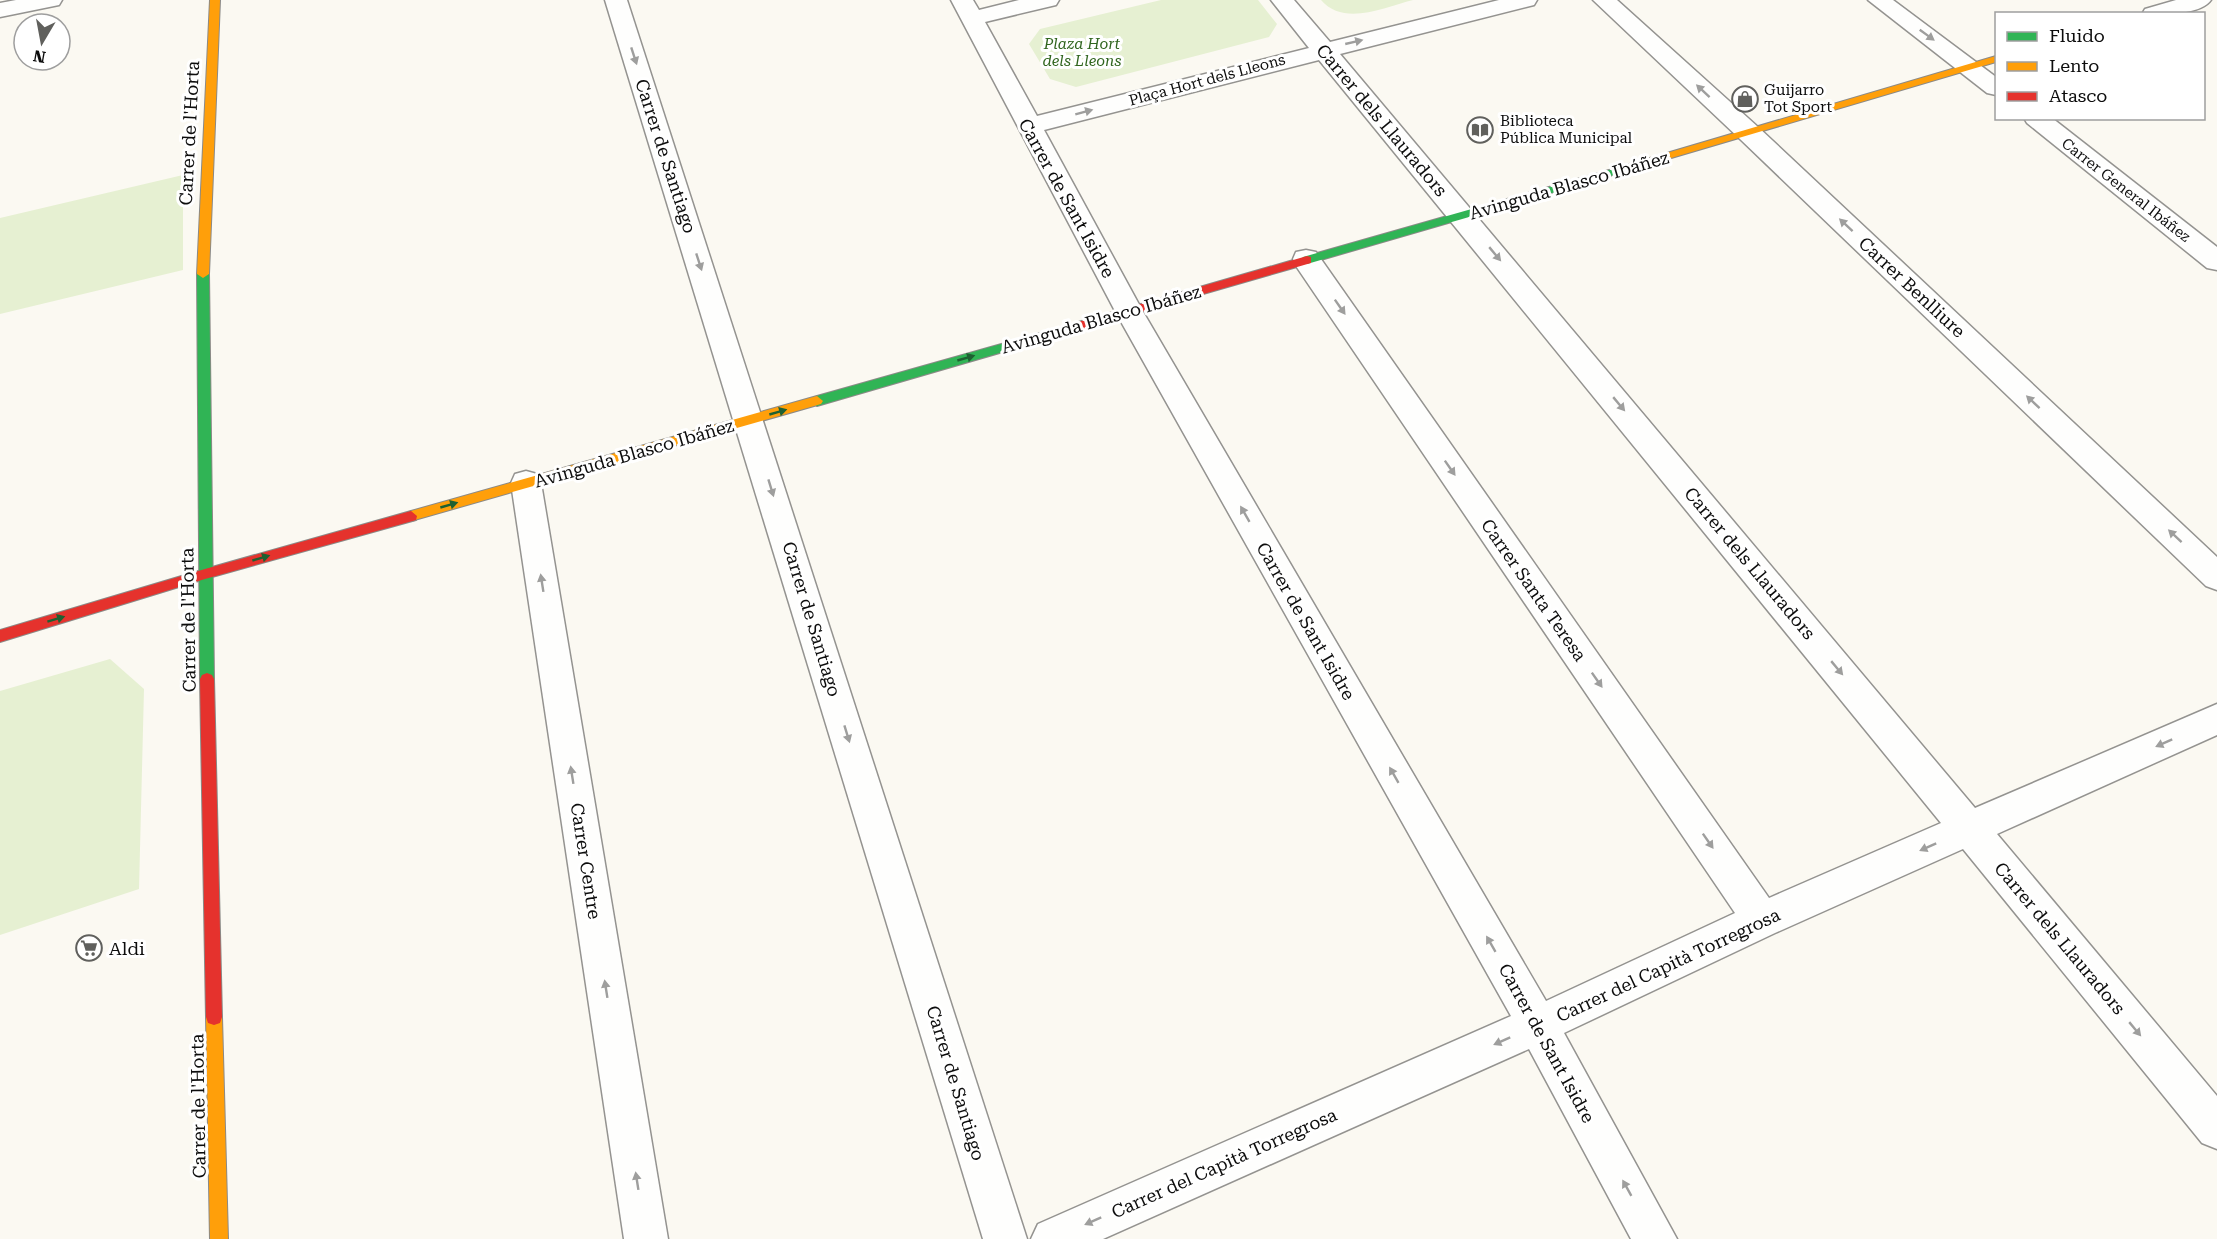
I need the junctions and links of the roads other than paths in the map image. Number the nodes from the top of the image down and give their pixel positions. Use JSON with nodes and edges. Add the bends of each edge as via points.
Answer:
{"nodes":[{"id":1,"x":51,"y":0,"type":"edge"},
{"id":2,"x":215,"y":0,"type":"edge"},
{"id":3,"x":616,"y":0,"type":"edge"},
{"id":4,"x":1048,"y":0,"type":"edge"},
{"id":5,"x":1282,"y":0,"type":"edge"},
{"id":6,"x":1526,"y":0,"type":"edge"},
{"id":7,"x":1604,"y":0,"type":"edge"},
{"id":8,"x":1880,"y":0,"type":"edge"},
{"id":9,"x":2200,"y":0,"type":"edge"},
{"id":10,"x":967,"y":9,"type":"edge"},
{"id":11,"x":0,"y":10,"type":"edge"},
{"id":12,"x":2160,"y":12,"type":"edge"},
{"id":13,"x":1322,"y":50,"type":"junction"},
{"id":14,"x":1995,"y":59,"type":"edge"},
{"id":15,"x":1970,"y":67,"type":"junction"},
{"id":16,"x":1995,"y":87,"type":"edge"},
{"id":17,"x":2039,"y":120,"type":"edge"},
{"id":18,"x":1028,"y":126,"type":"junction"},
{"id":19,"x":1749,"y":133,"type":"junction"},
{"id":20,"x":1462,"y":215,"type":"junction"},
{"id":21,"x":1306,"y":259,"type":"junction"},
{"id":22,"x":2217,"y":261,"type":"edge"},
{"id":23,"x":1129,"y":311,"type":"junction"},
{"id":24,"x":750,"y":420,"type":"junction"},
{"id":25,"x":526,"y":483,"type":"junction"},
{"id":26,"x":205,"y":574,"type":"junction"},
{"id":27,"x":2217,"y":576,"type":"edge"},
{"id":28,"x":0,"y":636,"type":"edge"},
{"id":29,"x":2217,"y":719,"type":"edge"},
{"id":30,"x":1970,"y":829,"type":"junction"},
{"id":31,"x":1762,"y":920,"type":"junction"},
{"id":32,"x":1538,"y":1025,"type":"junction"},
{"id":33,"x":2217,"y":1128,"type":"edge"},
{"id":34,"x":219,"y":1239,"type":"edge"},
{"id":35,"x":646,"y":1239,"type":"edge"},
{"id":36,"x":1005,"y":1239,"type":"edge"},
{"id":37,"x":1053,"y":1239,"type":"edge"},
{"id":38,"x":1655,"y":1239,"type":"edge"}],
"edges":[{"from":1,"to":11,"type":"street"},
{"from":2,"to":26,"type":"street","name":"Carrer de l'Horta","via":[[203,254]]},
{"from":3,"to":24,"type":"street","name":"Carrer de Santiago","one_way":true},
{"from":4,"to":10,"type":"street"},
{"from":5,"to":13,"type":"street","name":"Carrer dels Llauradors"},
{"from":13,"to":6,"type":"street","name":"Plaça Hort dels Lleons","one_way":true},
{"from":19,"to":7,"type":"street","name":"Carrer Benlliure","one_way":true},
{"from":8,"to":15,"type":"street","one_way":true},
{"from":9,"to":12,"type":"street"},
{"from":10,"to":18,"type":"street","name":"Carrer de Sant Isidre"},
{"from":18,"to":13,"type":"street","name":"Plaça Hort dels Lleons","one_way":true},
{"from":13,"to":20,"type":"street","name":"Carrer dels Llauradors"},
{"from":14,"to":15,"type":"street","name":"Avinguda Blasco Ibáñez"},
{"from":15,"to":16,"type":"street"},
{"from":15,"to":19,"type":"street","name":"Avinguda Blasco Ibáñez"},
{"from":17,"to":22,"type":"street","name":"Carrer General Ibáñez"},
{"from":18,"to":23,"type":"street","name":"Carrer de Sant Isidre"},
{"from":19,"to":20,"type":"street","name":"Avinguda Blasco Ibáñez"},
{"from":27,"to":19,"type":"street","name":"Carrer Benlliure","one_way":true},
{"from":20,"to":21,"type":"street","name":"Avinguda Blasco Ibáñez"},
{"from":20,"to":30,"type":"street","name":"Carrer dels Llauradors","one_way":true},
{"from":21,"to":23,"type":"street","name":"Avinguda Blasco Ibáñez"},
{"from":21,"to":31,"type":"street","name":"Carrer Santa Teresa","one_way":true},
{"from":24,"to":23,"type":"street","name":"Avinguda Blasco Ibáñez","one_way":true},
{"from":32,"to":23,"type":"street","name":"Carrer de Sant Isidre","one_way":true},
{"from":24,"to":25,"type":"street","name":"Avinguda Blasco Ibáñez"},
{"from":24,"to":36,"type":"street","name":"Carrer de Santiago","one_way":true},
{"from":26,"to":25,"type":"street","name":"Avinguda Blasco Ibáñez","one_way":true},
{"from":35,"to":25,"type":"street","name":"Carrer Centre","one_way":true},
{"from":28,"to":26,"type":"street","name":"Avinguda Blasco Ibáñez","one_way":true},
{"from":26,"to":34,"type":"street","name":"Carrer de l'Horta"},
{"from":29,"to":30,"type":"street","name":"Carrer del Capità Torregrosa","one_way":true},
{"from":30,"to":31,"type":"street","name":"Carrer del Capità Torregrosa","one_way":true},
{"from":30,"to":33,"type":"street","name":"Carrer dels Llauradors","one_way":true},
{"from":31,"to":32,"type":"street","name":"Carrer del Capità Torregrosa"},
{"from":32,"to":37,"type":"street","name":"Carrer del Capità Torregrosa","one_way":true},
{"from":38,"to":32,"type":"street","name":"Carrer de Sant Isidre","one_way":true}]}
